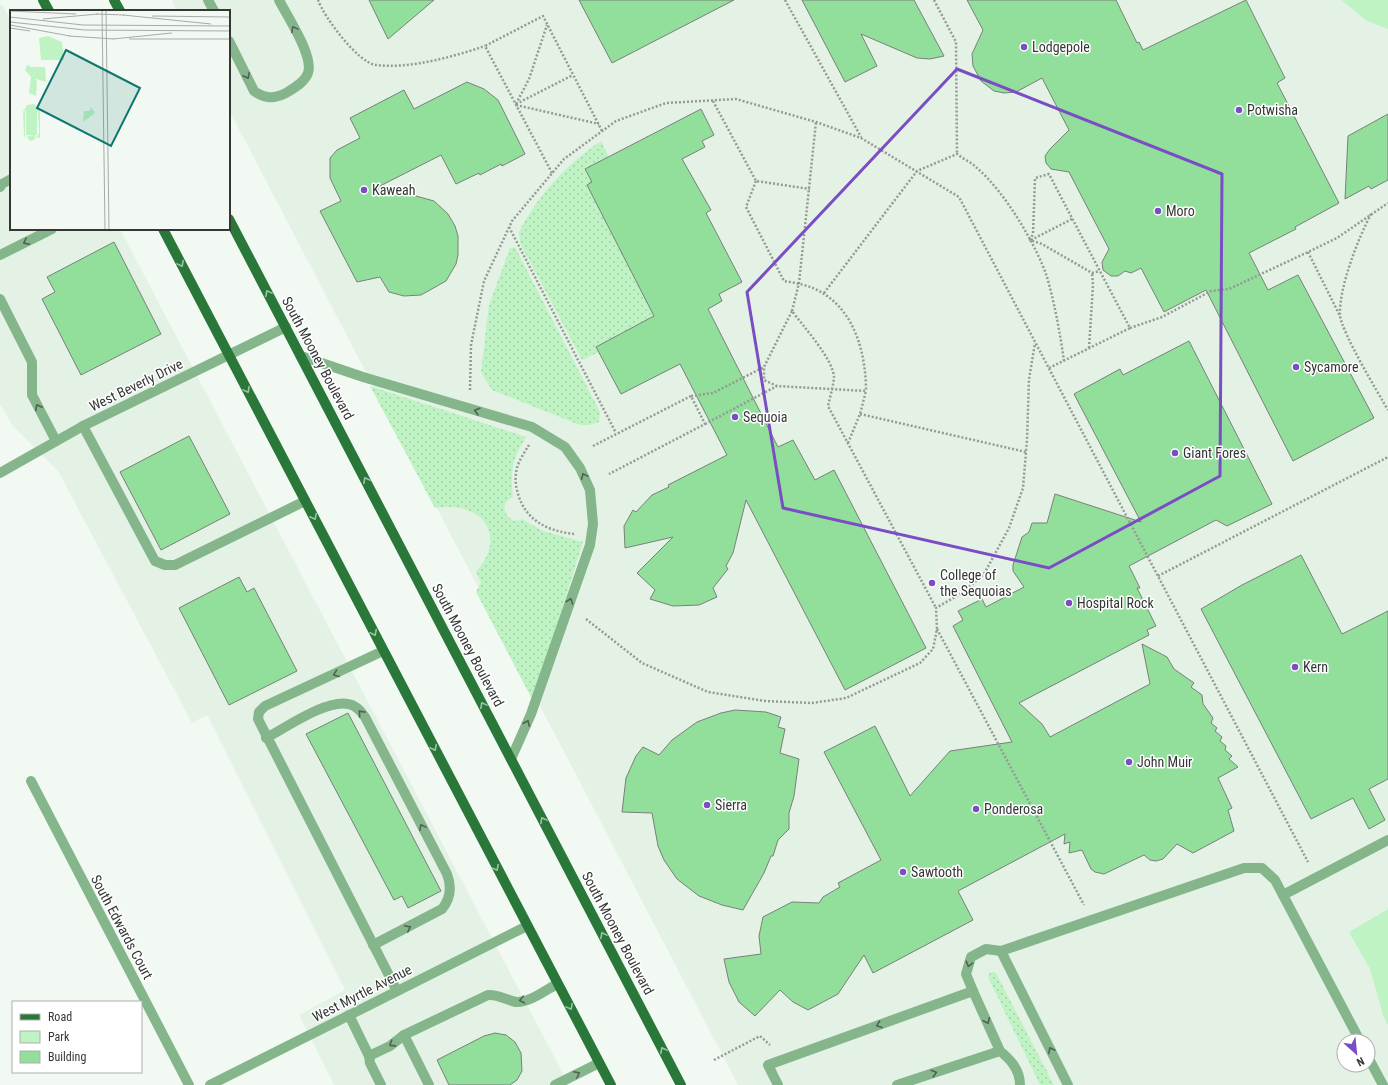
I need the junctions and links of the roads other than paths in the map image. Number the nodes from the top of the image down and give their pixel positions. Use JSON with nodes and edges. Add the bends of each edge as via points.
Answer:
{"nodes":[{"id":1,"x":43,"y":0,"type":"edge"},
{"id":2,"x":114,"y":0,"type":"edge"},
{"id":3,"x":208,"y":0,"type":"edge"},
{"id":4,"x":278,"y":0,"type":"edge"},
{"id":5,"x":48,"y":10,"type":"edge"},
{"id":6,"x":119,"y":10,"type":"edge"},
{"id":7,"x":213,"y":10,"type":"edge"},
{"id":8,"x":230,"y":43,"type":"edge"},
{"id":9,"x":10,"y":180,"type":"edge"},
{"id":10,"x":0,"y":187,"type":"edge"},
{"id":11,"x":230,"y":221,"type":"edge"},
{"id":12,"x":50,"y":230,"type":"edge"},
{"id":13,"x":164,"y":230,"type":"edge"},
{"id":14,"x":0,"y":255,"type":"edge"},
{"id":15,"x":0,"y":298,"type":"edge"},
{"id":16,"x":286,"y":328,"type":"junction"},
{"id":17,"x":229,"y":355,"type":"junction"},
{"id":18,"x":301,"y":356,"type":"junction"},
{"id":19,"x":83,"y":426,"type":"junction"},
{"id":20,"x":56,"y":441,"type":"junction"},
{"id":21,"x":0,"y":473,"type":"edge"},
{"id":22,"x":305,"y":501,"type":"junction"},
{"id":23,"x":383,"y":651,"type":"junction"},
{"id":24,"x":266,"y":738,"type":"junction"},
{"id":25,"x":511,"y":759,"type":"junction"},
{"id":26,"x":31,"y":782,"type":"dead end"},
{"id":27,"x":1388,"y":840,"type":"edge"},
{"id":28,"x":1283,"y":895,"type":"junction"},
{"id":29,"x":527,"y":926,"type":"junction"},
{"id":30,"x":373,"y":945,"type":"junction"},
{"id":31,"x":1001,"y":951,"type":"junction"},
{"id":32,"x":558,"y":984,"type":"junction"},
{"id":33,"x":397,"y":991,"type":"junction"},
{"id":34,"x":973,"y":991,"type":"junction"},
{"id":35,"x":349,"y":1016,"type":"junction"},
{"id":36,"x":1356,"y":1033,"type":"edge"},
{"id":37,"x":404,"y":1035,"type":"junction"},
{"id":38,"x":1000,"y":1051,"type":"junction"},
{"id":39,"x":370,"y":1059,"type":"junction"},
{"id":40,"x":599,"y":1063,"type":"junction"},
{"id":41,"x":1376,"y":1072,"type":"edge"},
{"id":42,"x":189,"y":1085,"type":"edge"},
{"id":43,"x":210,"y":1085,"type":"edge"},
{"id":44,"x":381,"y":1085,"type":"edge"},
{"id":45,"x":429,"y":1085,"type":"edge"},
{"id":46,"x":555,"y":1085,"type":"edge"},
{"id":47,"x":611,"y":1085,"type":"edge"},
{"id":48,"x":682,"y":1085,"type":"edge"},
{"id":49,"x":778,"y":1085,"type":"edge"},
{"id":50,"x":897,"y":1085,"type":"edge"},
{"id":51,"x":1020,"y":1085,"type":"edge"},
{"id":52,"x":1068,"y":1085,"type":"edge"},
{"id":53,"x":1383,"y":1085,"type":"edge"}],
"edges":[{"from":1,"to":5,"type":"main road"},
{"from":2,"to":6,"type":"main road"},
{"from":3,"to":7,"type":"street"},
{"from":8,"to":4,"type":"street","one_way":true,"via":[[254,91],[262,97],[273,98],[305,81],[309,72],[308,56]]},
{"from":9,"to":10,"type":"street"},
{"from":16,"to":11,"type":"main road","name":"South Mooney Boulevard","one_way":true},
{"from":12,"to":14,"type":"street","one_way":true},
{"from":13,"to":17,"type":"main road","one_way":true},
{"from":20,"to":15,"type":"street","one_way":true,"via":[[32,395],[32,362]]},
{"from":16,"to":17,"type":"street","name":"West Beverly Drive"},
{"from":16,"to":18,"type":"main road","name":"South Mooney Boulevard"},
{"from":17,"to":19,"type":"street","name":"West Beverly Drive"},
{"from":17,"to":22,"type":"main road","one_way":true},
{"from":25,"to":18,"type":"main road","name":"South Mooney Boulevard","one_way":true},
{"from":25,"to":18,"type":"street","one_way":true,"via":[[531,714],[591,537],[593,524],[590,490],[580,468],[565,447],[532,427]]},
{"from":19,"to":20,"type":"street","name":"West Beverly Drive"},
{"from":19,"to":22,"type":"street","via":[[155,561],[165,565],[175,565]]},
{"from":20,"to":21,"type":"street","name":"West Beverly Drive"},
{"from":22,"to":23,"type":"main road","one_way":true},
{"from":23,"to":24,"type":"street","one_way":true,"via":[[265,706],[258,719]]},
{"from":23,"to":29,"type":"main road","one_way":true},
{"from":24,"to":30,"type":"street"},
{"from":30,"to":24,"type":"street","one_way":true,"via":[[442,909],[451,889],[447,874],[365,717],[355,707],[349,704],[324,707]]},
{"from":48,"to":25,"type":"main road","name":"South Mooney Boulevard","one_way":true},
{"from":26,"to":42,"type":"street","name":"South Edwards Court"},
{"from":27,"to":28,"type":"street"},
{"from":28,"to":31,"type":"street","via":[[1275,880],[1262,868],[1244,868]]},
{"from":28,"to":36,"type":"street"},
{"from":29,"to":32,"type":"main road"},
{"from":29,"to":33,"type":"street","name":"West Myrtle Avenue"},
{"from":30,"to":33,"type":"street"},
{"from":31,"to":34,"type":"street","one_way":true,"via":[[986,949],[971,957],[966,974]]},
{"from":52,"to":31,"type":"street","one_way":true},
{"from":32,"to":37,"type":"street","one_way":true,"via":[[522,1002],[495,994],[488,995]]},
{"from":32,"to":40,"type":"main road","one_way":true},
{"from":33,"to":35,"type":"street","name":"West Myrtle Avenue"},
{"from":34,"to":38,"type":"street","one_way":true},
{"from":34,"to":49,"type":"street","one_way":true,"via":[[768,1065]]},
{"from":35,"to":39,"type":"street"},
{"from":35,"to":43,"type":"street","name":"West Myrtle Avenue"},
{"from":37,"to":39,"type":"street","one_way":true},
{"from":37,"to":45,"type":"street"},
{"from":50,"to":38,"type":"street","one_way":true},
{"from":38,"to":51,"type":"street","via":[[1012,1062],[1020,1078]]},
{"from":39,"to":44,"type":"street"},
{"from":46,"to":40,"type":"street","one_way":true},
{"from":40,"to":47,"type":"main road"},
{"from":41,"to":53,"type":"street"}]}
